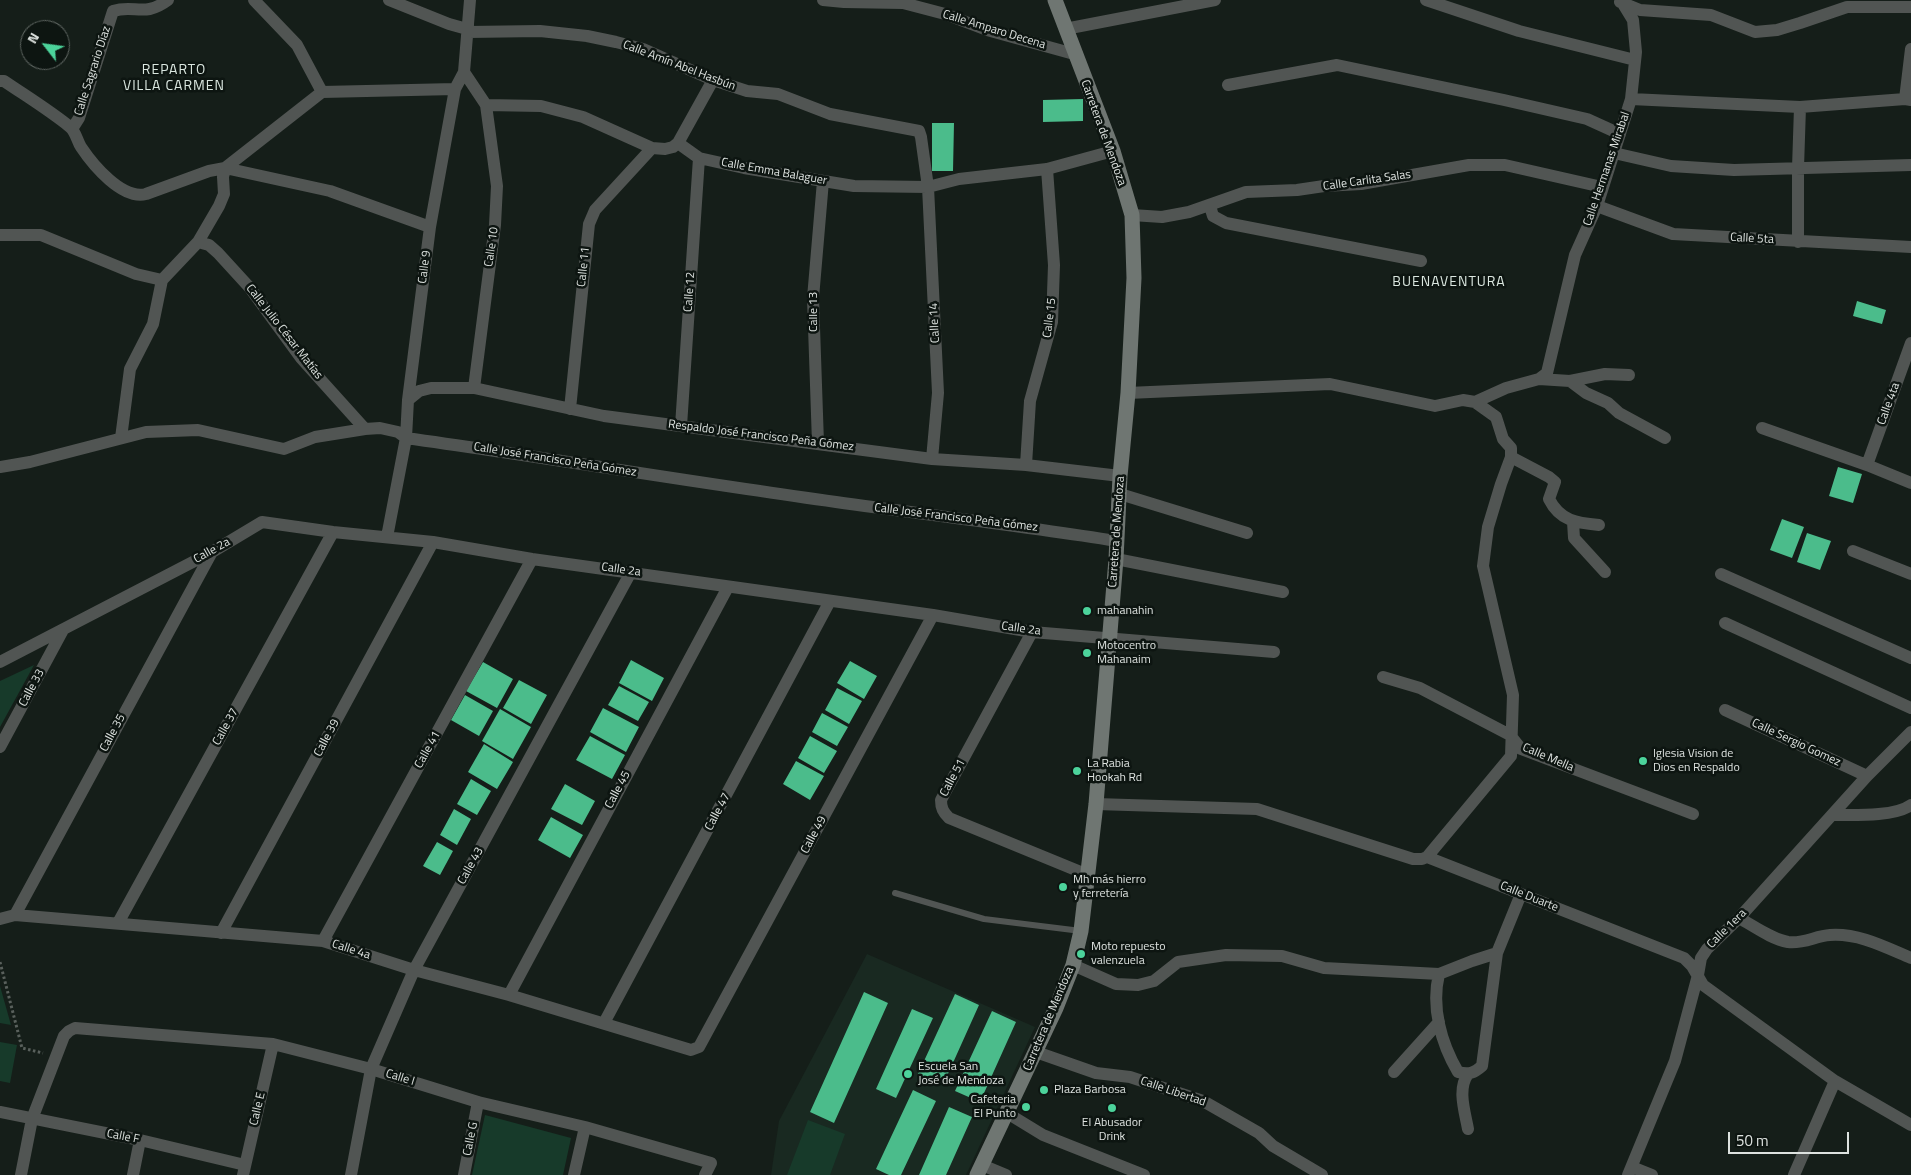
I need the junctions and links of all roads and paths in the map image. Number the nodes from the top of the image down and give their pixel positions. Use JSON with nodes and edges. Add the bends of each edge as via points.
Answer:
{"nodes":[{"id":1,"x":168,"y":0,"type":"edge"},
{"id":2,"x":254,"y":0,"type":"edge"},
{"id":3,"x":389,"y":0,"type":"edge"},
{"id":4,"x":470,"y":0,"type":"edge"},
{"id":5,"x":823,"y":0,"type":"edge"},
{"id":6,"x":1054,"y":0,"type":"edge"},
{"id":7,"x":1215,"y":0,"type":"edge"},
{"id":8,"x":1426,"y":0,"type":"edge"},
{"id":9,"x":903,"y":1,"type":"edge"},
{"id":10,"x":1619,"y":1,"type":"edge"},
{"id":11,"x":1847,"y":3,"type":"edge"},
{"id":12,"x":130,"y":5,"type":"edge"},
{"id":13,"x":1911,"y":7,"type":"edge"},
{"id":14,"x":1066,"y":29,"type":"junction"},
{"id":15,"x":467,"y":30,"type":"junction"},
{"id":16,"x":1911,"y":49,"type":"edge"},
{"id":17,"x":1074,"y":54,"type":"junction"},
{"id":18,"x":1635,"y":60,"type":"junction"},
{"id":19,"x":464,"y":72,"type":"junction"},
{"id":20,"x":713,"y":80,"type":"junction"},
{"id":21,"x":0,"y":81,"type":"edge"},
{"id":22,"x":1228,"y":85,"type":"dead end"},
{"id":23,"x":455,"y":89,"type":"junction"},
{"id":24,"x":322,"y":92,"type":"junction"},
{"id":25,"x":1631,"y":99,"type":"junction"},
{"id":26,"x":1908,"y":99,"type":"edge"},
{"id":27,"x":486,"y":105,"type":"junction"},
{"id":28,"x":1800,"y":106,"type":"junction"},
{"id":29,"x":72,"y":129,"type":"junction"},
{"id":30,"x":1620,"y":134,"type":"junction"},
{"id":31,"x":678,"y":143,"type":"junction"},
{"id":32,"x":652,"y":148,"type":"junction"},
{"id":33,"x":1113,"y":152,"type":"junction"},
{"id":34,"x":1614,"y":152,"type":"junction"},
{"id":35,"x":700,"y":158,"type":"junction"},
{"id":36,"x":1911,"y":165,"type":"edge"},
{"id":37,"x":225,"y":168,"type":"junction"},
{"id":38,"x":1798,"y":168,"type":"junction"},
{"id":39,"x":1047,"y":169,"type":"junction"},
{"id":40,"x":823,"y":181,"type":"junction"},
{"id":41,"x":928,"y":187,"type":"junction"},
{"id":42,"x":1602,"y":187,"type":"junction"},
{"id":43,"x":1210,"y":206,"type":"junction"},
{"id":44,"x":1597,"y":206,"type":"junction"},
{"id":45,"x":1132,"y":215,"type":"junction"},
{"id":46,"x":430,"y":227,"type":"junction"},
{"id":47,"x":0,"y":236,"type":"edge"},
{"id":48,"x":198,"y":242,"type":"junction"},
{"id":49,"x":1798,"y":242,"type":"junction"},
{"id":50,"x":1911,"y":247,"type":"edge"},
{"id":51,"x":1422,"y":261,"type":"dead end"},
{"id":52,"x":162,"y":280,"type":"junction"},
{"id":53,"x":1911,"y":343,"type":"edge"},
{"id":54,"x":1629,"y":375,"type":"dead end"},
{"id":55,"x":1539,"y":379,"type":"junction"},
{"id":56,"x":1570,"y":381,"type":"junction"},
{"id":57,"x":474,"y":388,"type":"junction"},
{"id":58,"x":1128,"y":392,"type":"junction"},
{"id":59,"x":408,"y":400,"type":"junction"},
{"id":60,"x":1475,"y":402,"type":"junction"},
{"id":61,"x":570,"y":409,"type":"junction"},
{"id":62,"x":681,"y":426,"type":"junction"},
{"id":63,"x":1762,"y":428,"type":"dead end"},
{"id":64,"x":364,"y":429,"type":"junction"},
{"id":65,"x":121,"y":438,"type":"junction"},
{"id":66,"x":406,"y":438,"type":"junction"},
{"id":67,"x":1665,"y":438,"type":"dead end"},
{"id":68,"x":818,"y":443,"type":"junction"},
{"id":69,"x":1511,"y":456,"type":"junction"},
{"id":70,"x":932,"y":459,"type":"junction"},
{"id":71,"x":1867,"y":465,"type":"junction"},
{"id":72,"x":1026,"y":466,"type":"junction"},
{"id":73,"x":0,"y":467,"type":"edge"},
{"id":74,"x":1120,"y":476,"type":"junction"},
{"id":75,"x":1909,"y":477,"type":"edge"},
{"id":76,"x":1120,"y":494,"type":"junction"},
{"id":77,"x":1572,"y":522,"type":"junction"},
{"id":78,"x":1599,"y":525,"type":"dead end"},
{"id":79,"x":333,"y":532,"type":"junction"},
{"id":80,"x":1248,"y":533,"type":"dead end"},
{"id":81,"x":387,"y":537,"type":"junction"},
{"id":82,"x":1117,"y":540,"type":"junction"},
{"id":83,"x":433,"y":542,"type":"junction"},
{"id":84,"x":1853,"y":551,"type":"dead end"},
{"id":85,"x":212,"y":552,"type":"junction"},
{"id":86,"x":532,"y":559,"type":"junction"},
{"id":87,"x":1116,"y":559,"type":"junction"},
{"id":88,"x":631,"y":572,"type":"junction"},
{"id":89,"x":1605,"y":572,"type":"dead end"},
{"id":90,"x":1721,"y":574,"type":"dead end"},
{"id":91,"x":1911,"y":574,"type":"edge"},
{"id":92,"x":728,"y":587,"type":"junction"},
{"id":93,"x":1283,"y":592,"type":"dead end"},
{"id":94,"x":830,"y":601,"type":"junction"},
{"id":95,"x":933,"y":615,"type":"junction"},
{"id":96,"x":1724,"y":624,"type":"dead end"},
{"id":97,"x":64,"y":630,"type":"junction"},
{"id":98,"x":1032,"y":632,"type":"junction"},
{"id":99,"x":1109,"y":639,"type":"junction"},
{"id":100,"x":1274,"y":652,"type":"dead end"},
{"id":101,"x":1911,"y":658,"type":"edge"},
{"id":102,"x":0,"y":662,"type":"edge"},
{"id":103,"x":1384,"y":677,"type":"dead end"},
{"id":104,"x":1911,"y":708,"type":"edge"},
{"id":105,"x":1724,"y":710,"type":"dead end"},
{"id":106,"x":1911,"y":732,"type":"edge"},
{"id":107,"x":1510,"y":735,"type":"junction"},
{"id":108,"x":0,"y":747,"type":"edge"},
{"id":109,"x":1868,"y":776,"type":"junction"},
{"id":110,"x":1096,"y":804,"type":"junction"},
{"id":111,"x":1911,"y":805,"type":"edge"},
{"id":112,"x":1693,"y":814,"type":"dead end"},
{"id":113,"x":1833,"y":815,"type":"junction"},
{"id":114,"x":1427,"y":857,"type":"junction"},
{"id":115,"x":1088,"y":875,"type":"junction"},
{"id":116,"x":895,"y":893,"type":"dead end"},
{"id":117,"x":1521,"y":894,"type":"junction"},
{"id":118,"x":15,"y":915,"type":"junction"},
{"id":119,"x":1739,"y":918,"type":"junction"},
{"id":120,"x":0,"y":919,"type":"edge"},
{"id":121,"x":118,"y":923,"type":"junction"},
{"id":122,"x":1082,"y":931,"type":"junction"},
{"id":123,"x":221,"y":933,"type":"junction"},
{"id":124,"x":323,"y":941,"type":"junction"},
{"id":125,"x":1497,"y":953,"type":"junction"},
{"id":126,"x":1911,"y":958,"type":"edge"},
{"id":127,"x":0,"y":962,"type":"edge"},
{"id":128,"x":1073,"y":965,"type":"junction"},
{"id":129,"x":414,"y":970,"type":"junction"},
{"id":130,"x":1439,"y":974,"type":"junction"},
{"id":131,"x":1698,"y":975,"type":"junction"},
{"id":132,"x":509,"y":995,"type":"junction"},
{"id":133,"x":604,"y":1022,"type":"junction"},
{"id":134,"x":1439,"y":1022,"type":"junction"},
{"id":135,"x":273,"y":1044,"type":"junction"},
{"id":136,"x":690,"y":1050,"type":"joint"},
{"id":137,"x":1036,"y":1052,"type":"junction"},
{"id":138,"x":56,"y":1055,"type":"junction"},
{"id":139,"x":371,"y":1069,"type":"junction"},
{"id":140,"x":1394,"y":1072,"type":"dead end"},
{"id":141,"x":1468,"y":1074,"type":"junction"},
{"id":142,"x":1834,"y":1081,"type":"junction"},
{"id":143,"x":478,"y":1102,"type":"junction"},
{"id":144,"x":0,"y":1112,"type":"edge"},
{"id":145,"x":1007,"y":1113,"type":"junction"},
{"id":146,"x":32,"y":1119,"type":"junction"},
{"id":147,"x":1911,"y":1125,"type":"edge"},
{"id":148,"x":585,"y":1127,"type":"junction"},
{"id":149,"x":1468,"y":1129,"type":"dead end"},
{"id":150,"x":140,"y":1140,"type":"junction"},
{"id":151,"x":244,"y":1170,"type":"edge"},
{"id":152,"x":980,"y":1170,"type":"edge"},
{"id":153,"x":1630,"y":1171,"type":"edge"},
{"id":154,"x":21,"y":1175,"type":"edge"},
{"id":155,"x":133,"y":1175,"type":"edge"},
{"id":156,"x":351,"y":1175,"type":"edge"},
{"id":157,"x":464,"y":1175,"type":"edge"},
{"id":158,"x":574,"y":1175,"type":"edge"},
{"id":159,"x":705,"y":1175,"type":"edge"},
{"id":160,"x":1006,"y":1175,"type":"edge"},
{"id":161,"x":1144,"y":1175,"type":"edge"},
{"id":162,"x":1322,"y":1175,"type":"edge"},
{"id":163,"x":1652,"y":1175,"type":"edge"},
{"id":164,"x":1794,"y":1175,"type":"edge"}],
"edges":[{"from":1,"to":12,"type":"street","via":[[159,7],[142,11]]},
{"from":2,"to":24,"type":"street","via":[[297,45]]},
{"from":3,"to":15,"type":"street","name":"Calle Amín Abel Hasbún"},
{"from":4,"to":15,"type":"street","name":"Calle 9"},
{"from":5,"to":9,"type":"street","name":"Calle Amparo Decena"},
{"from":6,"to":14,"type":"street","name":"Carretera de Mendoza"},
{"from":7,"to":14,"type":"street"},
{"from":8,"to":18,"type":"street","via":[[1519,31]]},
{"from":9,"to":17,"type":"street","name":"Calle Amparo Decena","via":[[987,30]]},
{"from":10,"to":11,"type":"street","via":[[1640,10],[1711,15],[1755,32],[1800,24]]},
{"from":10,"to":18,"type":"street","name":"Calle Hermanas Mirabal","via":[[1633,20]]},
{"from":11,"to":13,"type":"street"},
{"from":12,"to":29,"type":"street","name":"Calle Sagrario Díaz","via":[[113,11],[82,109]]},
{"from":14,"to":17,"type":"street","name":"Carretera de Mendoza"},
{"from":15,"to":19,"type":"street","name":"Calle 9"},
{"from":15,"to":20,"type":"street","name":"Calle Amín Abel Hasbún","via":[[540,31],[587,36],[643,49]]},
{"from":16,"to":26,"type":"street"},
{"from":17,"to":33,"type":"street","name":"Carretera de Mendoza"},
{"from":18,"to":25,"type":"street","name":"Calle Hermanas Mirabal"},
{"from":19,"to":23,"type":"street","name":"Calle 9"},
{"from":19,"to":27,"type":"street"},
{"from":20,"to":31,"type":"street"},
{"from":20,"to":41,"type":"street","name":"Calle Amín Abel Hasbún","via":[[747,91],[778,94],[830,114],[919,131]]},
{"from":21,"to":29,"type":"street"},
{"from":22,"to":30,"type":"street","via":[[1337,65],[1587,119]]},
{"from":23,"to":24,"type":"street"},
{"from":23,"to":46,"type":"street","name":"Calle 9"},
{"from":24,"to":37,"type":"street"},
{"from":25,"to":28,"type":"street"},
{"from":25,"to":30,"type":"street","name":"Calle Hermanas Mirabal"},
{"from":26,"to":28,"type":"street"},
{"from":27,"to":32,"type":"street","via":[[541,106],[561,110],[606,126]]},
{"from":27,"to":57,"type":"street","name":"Calle 10","via":[[497,186]]},
{"from":28,"to":38,"type":"street"},
{"from":29,"to":37,"type":"street","via":[[81,147],[109,180],[136,195]]},
{"from":30,"to":34,"type":"street","name":"Calle Hermanas Mirabal"},
{"from":31,"to":32,"type":"street","via":[[665,149]]},
{"from":31,"to":35,"type":"street","name":"Calle Emma Balaguer"},
{"from":32,"to":61,"type":"street","name":"Calle 11","via":[[594,210]]},
{"from":33,"to":39,"type":"street","name":"Calle Emma Balaguer"},
{"from":33,"to":45,"type":"street","name":"Carretera de Mendoza"},
{"from":34,"to":38,"type":"street","via":[[1671,166],[1734,170]]},
{"from":34,"to":42,"type":"street","name":"Calle Hermanas Mirabal"},
{"from":35,"to":40,"type":"street","name":"Calle Emma Balaguer"},
{"from":35,"to":62,"type":"street","name":"Calle 12"},
{"from":36,"to":38,"type":"street"},
{"from":37,"to":46,"type":"street","via":[[330,191]]},
{"from":37,"to":48,"type":"street","via":[[224,194]]},
{"from":38,"to":49,"type":"street"},
{"from":39,"to":41,"type":"street","name":"Calle Emma Balaguer"},
{"from":39,"to":72,"type":"street","name":"Calle 15","via":[[1054,265],[1052,322],[1030,401]]},
{"from":40,"to":41,"type":"street","name":"Calle Emma Balaguer","via":[[854,186]]},
{"from":40,"to":68,"type":"street","name":"Calle 13","via":[[813,298]]},
{"from":41,"to":70,"type":"street","name":"Calle 14","via":[[938,393]]},
{"from":42,"to":43,"type":"street","name":"Calle Carlita Salas","via":[[1505,165],[1469,165],[1361,184],[1246,192]]},
{"from":42,"to":44,"type":"street","name":"Calle Hermanas Mirabal"},
{"from":43,"to":45,"type":"street","name":"Calle Carlita Salas","via":[[1162,217]]},
{"from":43,"to":51,"type":"street","via":[[1213,216],[1226,223]]},
{"from":44,"to":49,"type":"street","name":"Calle 5ta","via":[[1673,234]]},
{"from":44,"to":55,"type":"street","name":"Calle Hermanas Mirabal","via":[[1575,255],[1547,372]]},
{"from":45,"to":58,"type":"street","name":"Carretera de Mendoza","via":[[1134,278]]},
{"from":46,"to":59,"type":"street","name":"Calle 9"},
{"from":47,"to":52,"type":"street","via":[[41,235],[136,274]]},
{"from":48,"to":52,"type":"street"},
{"from":48,"to":64,"type":"street","name":"Calle Julio César Matías","via":[[218,252],[250,288],[301,358]]},
{"from":49,"to":50,"type":"street","name":"Calle 5ta"},
{"from":52,"to":65,"type":"street","via":[[153,324],[130,369]]},
{"from":53,"to":71,"type":"street","name":"Calle 4ta"},
{"from":54,"to":56,"type":"street","via":[[1605,374]]},
{"from":55,"to":56,"type":"street"},
{"from":55,"to":60,"type":"street","via":[[1506,388]]},
{"from":56,"to":67,"type":"street"},
{"from":57,"to":59,"type":"street","name":"Respaldo José Francisco Peña Gómez","via":[[431,388],[419,391]]},
{"from":57,"to":61,"type":"street","name":"Respaldo José Francisco Peña Gómez"},
{"from":58,"to":60,"type":"street","via":[[1330,384],[1435,406],[1463,400]]},
{"from":58,"to":74,"type":"street","name":"Carretera de Mendoza"},
{"from":59,"to":66,"type":"street","name":"Calle 9"},
{"from":60,"to":69,"type":"street","via":[[1496,417],[1503,439],[1511,448]]},
{"from":61,"to":62,"type":"street","name":"Respaldo José Francisco Peña Gómez"},
{"from":62,"to":68,"type":"street","name":"Respaldo José Francisco Peña Gómez"},
{"from":63,"to":71,"type":"street"},
{"from":64,"to":65,"type":"street","name":"Calle José Francisco Peña Gómez","via":[[315,436],[284,449],[198,430],[146,432]]},
{"from":64,"to":66,"type":"street","name":"Calle José Francisco Peña Gómez","via":[[380,428],[398,432]]},
{"from":65,"to":73,"type":"street","name":"Calle José Francisco Peña Gómez"},
{"from":66,"to":81,"type":"street","name":"Calle 9"},
{"from":66,"to":82,"type":"street","name":"Calle José Francisco Peña Gómez"},
{"from":68,"to":70,"type":"street","name":"Respaldo José Francisco Peña Gómez"},
{"from":69,"to":77,"type":"street","via":[[1554,482],[1549,499],[1554,508]]},
{"from":69,"to":107,"type":"street","via":[[1488,526],[1483,566],[1513,695]]},
{"from":70,"to":72,"type":"street","name":"Respaldo José Francisco Peña Gómez"},
{"from":71,"to":75,"type":"street"},
{"from":72,"to":74,"type":"street","name":"Respaldo José Francisco Peña Gómez"},
{"from":74,"to":76,"type":"street","name":"Carretera de Mendoza"},
{"from":76,"to":80,"type":"street"},
{"from":76,"to":82,"type":"street","name":"Carretera de Mendoza"},
{"from":77,"to":78,"type":"street"},
{"from":77,"to":89,"type":"street","via":[[1574,538]]},
{"from":79,"to":81,"type":"street","name":"Calle 2a"},
{"from":79,"to":85,"type":"street","name":"Calle 2a","via":[[262,522]]},
{"from":79,"to":121,"type":"street","name":"Calle 37"},
{"from":81,"to":83,"type":"street","name":"Calle 2a"},
{"from":82,"to":87,"type":"street","name":"Carretera de Mendoza"},
{"from":83,"to":86,"type":"street","name":"Calle 2a"},
{"from":83,"to":123,"type":"street","name":"Calle 39"},
{"from":84,"to":91,"type":"street"},
{"from":85,"to":97,"type":"street","name":"Calle 2a"},
{"from":85,"to":118,"type":"street","name":"Calle 35"},
{"from":86,"to":88,"type":"street","name":"Calle 2a"},
{"from":86,"to":124,"type":"street","name":"Calle 41"},
{"from":87,"to":93,"type":"street"},
{"from":87,"to":99,"type":"street","name":"Carretera de Mendoza"},
{"from":88,"to":92,"type":"street","name":"Calle 2a"},
{"from":88,"to":129,"type":"street","name":"Calle 43"},
{"from":90,"to":101,"type":"street"},
{"from":92,"to":94,"type":"street","name":"Calle 2a"},
{"from":92,"to":132,"type":"street","name":"Calle 45"},
{"from":94,"to":95,"type":"street","name":"Calle 2a"},
{"from":94,"to":133,"type":"street","name":"Calle 47"},
{"from":95,"to":98,"type":"street","name":"Calle 2a"},
{"from":95,"to":136,"type":"street","name":"Calle 49","via":[[699,1047]]},
{"from":96,"to":104,"type":"street"},
{"from":97,"to":102,"type":"street","name":"Calle 2a"},
{"from":97,"to":108,"type":"street","name":"Calle 33"},
{"from":98,"to":99,"type":"street","name":"Calle 2a"},
{"from":98,"to":115,"type":"street","name":"Calle 51","via":[[941,800],[941,807],[949,818]]},
{"from":99,"to":100,"type":"street","name":"Calle 2a"},
{"from":99,"to":110,"type":"street","name":"Carretera de Mendoza"},
{"from":103,"to":107,"type":"street","name":"Calle Mella","via":[[1420,688]]},
{"from":105,"to":109,"type":"street","name":"Calle Sergio Gomez"},
{"from":106,"to":109,"type":"street","name":"Calle 1era"},
{"from":107,"to":112,"type":"street","name":"Calle Mella","via":[[1521,749]]},
{"from":107,"to":114,"type":"street","via":[[1511,756]]},
{"from":109,"to":113,"type":"street","name":"Calle 1era"},
{"from":110,"to":114,"type":"street","name":"Calle Duarte","via":[[1257,809],[1413,859]]},
{"from":110,"to":115,"type":"street","name":"Carretera de Mendoza"},
{"from":111,"to":113,"type":"street","via":[[1906,809],[1876,814]]},
{"from":113,"to":119,"type":"street","name":"Calle 1era"},
{"from":114,"to":117,"type":"street","name":"Calle Duarte"},
{"from":115,"to":122,"type":"street","name":"Carretera de Mendoza"},
{"from":116,"to":122,"type":"lane","via":[[984,920]]},
{"from":117,"to":125,"type":"street"},
{"from":117,"to":131,"type":"street","name":"Calle Duarte","via":[[1684,958]]},
{"from":118,"to":120,"type":"street","name":"Calle 4a"},
{"from":118,"to":121,"type":"street","name":"Calle 4a"},
{"from":119,"to":126,"type":"street","via":[[1786,942],[1797,943],[1831,935],[1851,936]]},
{"from":119,"to":131,"type":"street","name":"Calle 1era","via":[[1707,949],[1701,958]]},
{"from":121,"to":123,"type":"street","name":"Calle 4a"},
{"from":122,"to":128,"type":"street","name":"Carretera de Mendoza"},
{"from":123,"to":124,"type":"street","name":"Calle 4a"},
{"from":124,"to":129,"type":"street","name":"Calle 4a"},
{"from":125,"to":130,"type":"street"},
{"from":125,"to":141,"type":"street","via":[[1482,1066]]},
{"from":127,"to":138,"type":"path","via":[[22,1048]]},
{"from":128,"to":130,"type":"street","via":[[1116,984],[1138,985],[1154,981],[1178,962],[1226,955],[1282,956],[1324,968]]},
{"from":128,"to":137,"type":"street","name":"Carretera de Mendoza"},
{"from":129,"to":132,"type":"street","name":"Calle 4a"},
{"from":129,"to":139,"type":"street","name":"Calle 43"},
{"from":130,"to":134,"type":"street","via":[[1435,999]]},
{"from":131,"to":142,"type":"street","name":"Calle Duarte","via":[[1703,985]]},
{"from":131,"to":153,"type":"street","name":"Calle 1era","via":[[1675,1061]]},
{"from":132,"to":133,"type":"street","name":"Calle 4a"},
{"from":133,"to":136,"type":"street","name":"Calle 4a"},
{"from":134,"to":140,"type":"street"},
{"from":134,"to":141,"type":"street","via":[[1458,1072]]},
{"from":135,"to":138,"type":"street","name":"Calle I","via":[[75,1028],[64,1036]]},
{"from":135,"to":139,"type":"street","name":"Calle I"},
{"from":135,"to":151,"type":"street","name":"Calle E"},
{"from":137,"to":145,"type":"street","name":"Carretera de Mendoza"},
{"from":137,"to":162,"type":"street","name":"Calle Libertad","via":[[1096,1073],[1130,1077],[1203,1101],[1260,1133],[1273,1146]]},
{"from":138,"to":146,"type":"street"},
{"from":139,"to":143,"type":"street","name":"Calle I"},
{"from":139,"to":156,"type":"street","name":"Calle 43"},
{"from":141,"to":149,"type":"street","via":[[1462,1090]]},
{"from":142,"to":147,"type":"street","name":"Calle Duarte"},
{"from":142,"to":164,"type":"street"},
{"from":143,"to":148,"type":"street","name":"Calle I"},
{"from":143,"to":157,"type":"street","name":"Calle G"},
{"from":144,"to":146,"type":"street","name":"Calle F"},
{"from":145,"to":152,"type":"street","name":"Carretera de Mendoza"},
{"from":145,"to":161,"type":"street","via":[[1043,1135]]},
{"from":146,"to":150,"type":"street","name":"Calle F"},
{"from":146,"to":154,"type":"street"},
{"from":148,"to":158,"type":"street"},
{"from":148,"to":159,"type":"street","name":"Calle I","via":[[712,1163]]},
{"from":150,"to":151,"type":"street","name":"Calle F"},
{"from":150,"to":155,"type":"street"},
{"from":152,"to":160,"type":"street"},
{"from":153,"to":163,"type":"street"}]}
